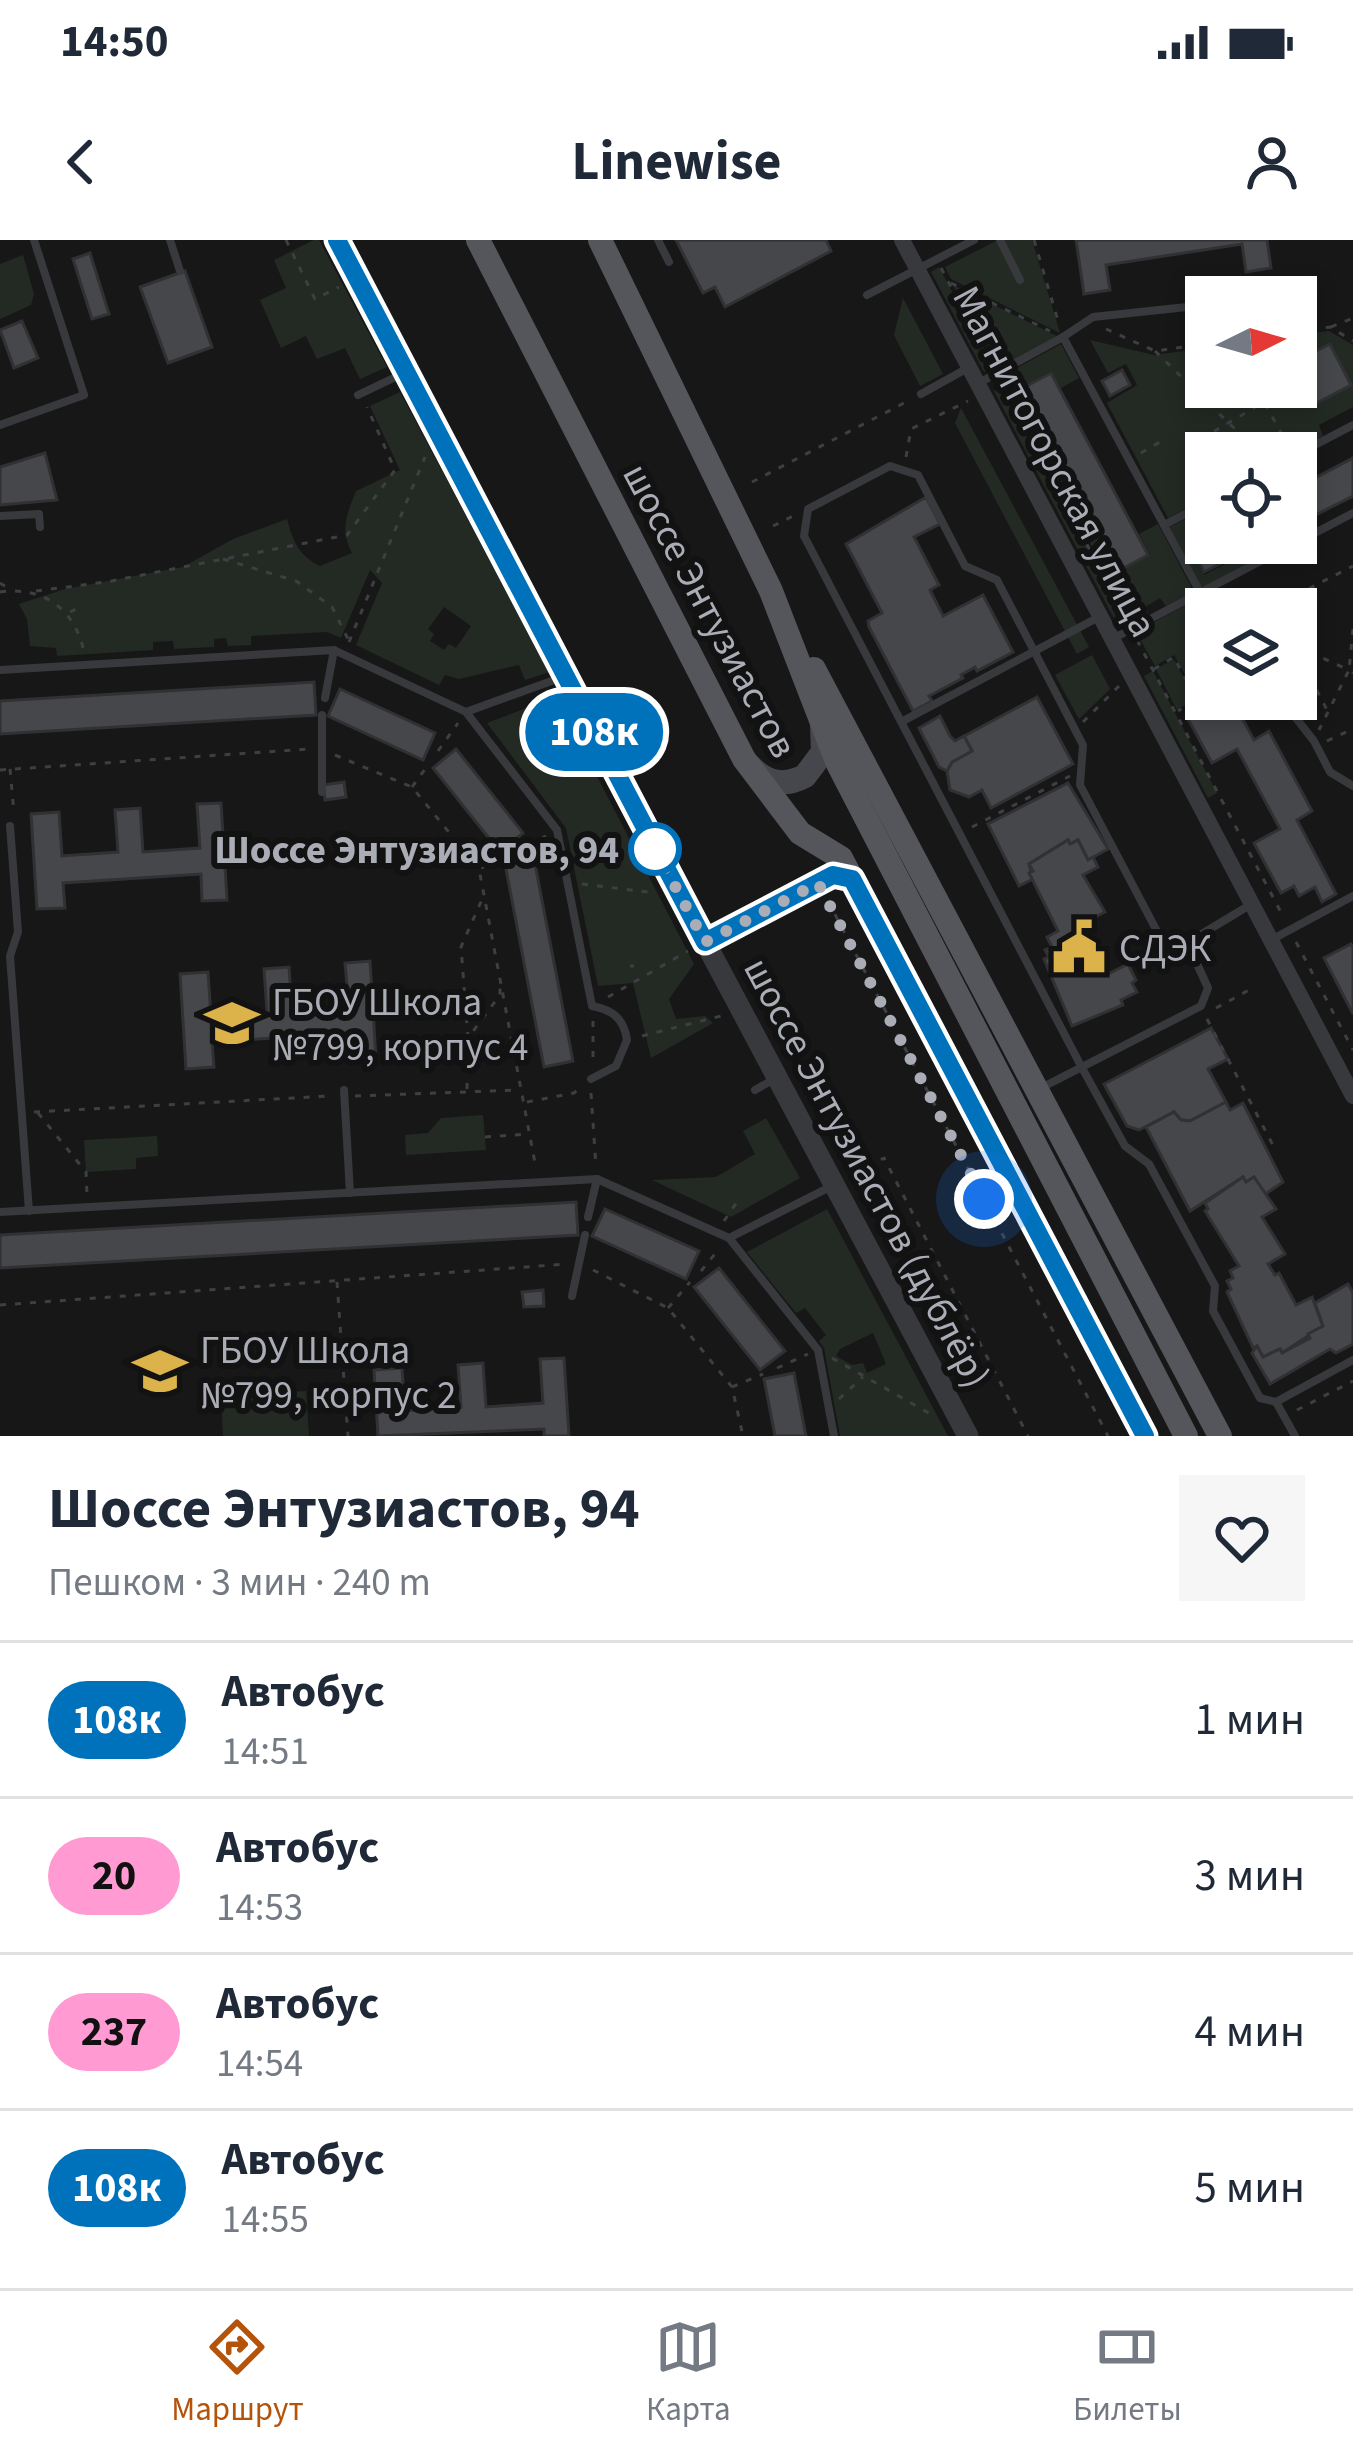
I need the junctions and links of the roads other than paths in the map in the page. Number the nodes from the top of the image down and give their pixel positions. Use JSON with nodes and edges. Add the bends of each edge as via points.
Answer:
{"nodes":[{"id":1,"x":34,"y":240,"type":"edge"},
{"id":2,"x":170,"y":240,"type":"edge"},
{"id":3,"x":337,"y":240,"type":"edge"},
{"id":4,"x":478,"y":240,"type":"edge"},
{"id":5,"x":600,"y":240,"type":"edge"},
{"id":6,"x":658,"y":240,"type":"edge"},
{"id":7,"x":902,"y":240,"type":"edge"},
{"id":8,"x":974,"y":240,"type":"edge"},
{"id":9,"x":1000,"y":240,"type":"edge"},
{"id":10,"x":669,"y":262,"type":"dead end"},
{"id":11,"x":917,"y":269,"type":"junction"},
{"id":12,"x":181,"y":271,"type":"dead end"},
{"id":13,"x":1020,"y":280,"type":"dead end"},
{"id":14,"x":867,"y":295,"type":"dead end"},
{"id":15,"x":1185,"y":307,"type":"edge"},
{"id":16,"x":1063,"y":337,"type":"junction"},
{"id":17,"x":405,"y":373,"type":"junction"},
{"id":18,"x":972,"y":384,"type":"junction"},
{"id":19,"x":921,"y":394,"type":"road end"},
{"id":20,"x":360,"y":395,"type":"road end"},
{"id":21,"x":0,"y":425,"type":"edge"},
{"id":22,"x":1353,"y":425,"type":"edge"},
{"id":23,"x":1317,"y":443,"type":"edge"},
{"id":24,"x":1353,"y":513,"type":"edge"},
{"id":25,"x":1185,"y":514,"type":"edge"},
{"id":26,"x":0,"y":516,"type":"edge"},
{"id":27,"x":1164,"y":525,"type":"junction"},
{"id":28,"x":40,"y":527,"type":"dead end"},
{"id":29,"x":1317,"y":532,"type":"edge"},
{"id":30,"x":1255,"y":564,"type":"edge"},
{"id":31,"x":1198,"y":588,"type":"edge"},
{"id":32,"x":1208,"y":588,"type":"edge"},
{"id":33,"x":771,"y":591,"type":"junction"},
{"id":34,"x":1185,"y":600,"type":"edge"},
{"id":35,"x":1100,"y":616,"type":"junction"},
{"id":36,"x":1112,"y":639,"type":"junction"},
{"id":37,"x":1034,"y":651,"type":"junction"},
{"id":38,"x":339,"y":652,"type":"junction"},
{"id":39,"x":0,"y":670,"type":"edge"},
{"id":40,"x":564,"y":676,"type":"junction"},
{"id":41,"x":325,"y":698,"type":"dead end"},
{"id":42,"x":466,"y":712,"type":"junction"},
{"id":43,"x":322,"y":715,"type":"dead end"},
{"id":44,"x":1297,"y":720,"type":"edge"},
{"id":45,"x":820,"y":722,"type":"junction"},
{"id":46,"x":902,"y":722,"type":"junction"},
{"id":47,"x":744,"y":759,"type":"junction"},
{"id":48,"x":1353,"y":786,"type":"edge"},
{"id":49,"x":322,"y":792,"type":"dead end"},
{"id":50,"x":10,"y":826,"type":"road end"},
{"id":51,"x":836,"y":874,"type":"junction"},
{"id":52,"x":1350,"y":898,"type":"edge"},
{"id":53,"x":1252,"y":904,"type":"junction"},
{"id":54,"x":1353,"y":911,"type":"edge"},
{"id":55,"x":1271,"y":940,"type":"junction"},
{"id":56,"x":699,"y":945,"type":"junction"},
{"id":57,"x":1192,"y":952,"type":"junction"},
{"id":58,"x":1082,"y":1066,"type":"junction"},
{"id":59,"x":777,"y":1077,"type":"junction"},
{"id":60,"x":591,"y":1079,"type":"road end"},
{"id":61,"x":755,"y":1090,"type":"dead end"},
{"id":62,"x":1038,"y":1090,"type":"junction"},
{"id":63,"x":344,"y":1094,"type":"road end"},
{"id":64,"x":1353,"y":1096,"type":"edge"},
{"id":65,"x":608,"y":1170,"type":"dead end"},
{"id":66,"x":844,"y":1179,"type":"junction"},
{"id":67,"x":599,"y":1180,"type":"junction"},
{"id":68,"x":350,"y":1192,"type":"junction"},
{"id":69,"x":29,"y":1211,"type":"junction"},
{"id":70,"x":0,"y":1212,"type":"edge"},
{"id":71,"x":589,"y":1217,"type":"dead end"},
{"id":72,"x":585,"y":1235,"type":"dead end"},
{"id":73,"x":729,"y":1238,"type":"junction"},
{"id":74,"x":572,"y":1296,"type":"dead end"},
{"id":75,"x":1353,"y":1360,"type":"edge"},
{"id":76,"x":1276,"y":1402,"type":"junction"},
{"id":77,"x":834,"y":1436,"type":"edge"},
{"id":78,"x":968,"y":1436,"type":"edge"},
{"id":79,"x":1145,"y":1436,"type":"edge"},
{"id":80,"x":1186,"y":1436,"type":"edge"},
{"id":81,"x":1220,"y":1436,"type":"edge"},
{"id":82,"x":1295,"y":1436,"type":"edge"}],
"edges":[{"from":1,"to":21,"type":"lane","via":[[84,395]]},
{"from":2,"to":12,"type":"lane"},
{"from":3,"to":17,"type":"main road","name":"шоссе Энтузиастов (дублёр)"},
{"from":4,"to":47,"type":"main road","name":"шоссе Энтузиастов"},
{"from":5,"to":33,"type":"main road","name":"шоссе Энтузиастов"},
{"from":6,"to":10,"type":"lane"},
{"from":7,"to":11,"type":"street","name":"Магнитогорская улица"},
{"from":8,"to":11,"type":"lane"},
{"from":9,"to":13,"type":"lane"},
{"from":11,"to":14,"type":"lane"},
{"from":11,"to":18,"type":"street","name":"Магнитогорская улица"},
{"from":15,"to":16,"type":"lane","via":[[1093,317]]},
{"from":16,"to":18,"type":"lane"},
{"from":16,"to":27,"type":"lane"},
{"from":17,"to":20,"type":"lane"},
{"from":17,"to":40,"type":"main road","name":"шоссе Энтузиастов (дублёр)"},
{"from":18,"to":19,"type":"lane"},
{"from":18,"to":35,"type":"street","name":"Магнитогорская улица"},
{"from":22,"to":23,"type":"lane"},
{"from":24,"to":29,"type":"lane"},
{"from":25,"to":27,"type":"lane"},
{"from":26,"to":28,"type":"lane","via":[[39,514]]},
{"from":27,"to":31,"type":"lane"},
{"from":30,"to":32,"type":"lane"},
{"from":33,"to":45,"type":"main road","name":"шоссе Энтузиастов"},
{"from":33,"to":62,"type":"main road"},
{"from":34,"to":36,"type":"lane"},
{"from":35,"to":36,"type":"street","name":"Магнитогорская улица"},
{"from":35,"to":37,"type":"lane"},
{"from":36,"to":53,"type":"street","name":"Магнитогорская улица"},
{"from":37,"to":46,"type":"lane"},
{"from":37,"to":46,"type":"lane","via":[[997,580],[965,566],[917,475],[890,466],[808,509],[804,536]]},
{"from":37,"to":57,"type":"lane","via":[[1083,746],[1080,785],[1159,934]]},
{"from":38,"to":39,"type":"lane"},
{"from":38,"to":41,"type":"lane"},
{"from":38,"to":42,"type":"lane"},
{"from":40,"to":42,"type":"lane"},
{"from":40,"to":56,"type":"main road","name":"шоссе Энтузиастов (дублёр)"},
{"from":42,"to":60,"type":"lane","via":[[557,830],[592,1006],[620,1018],[627,1040],[616,1066]]},
{"from":43,"to":49,"type":"lane"},
{"from":44,"to":48,"type":"lane","via":[[1330,772]]},
{"from":45,"to":47,"type":"main road","via":[[820,762],[796,781],[766,780]]},
{"from":45,"to":80,"type":"main road","name":"шоссе Энтузиастов"},
{"from":46,"to":58,"type":"lane"},
{"from":47,"to":51,"type":"main road","name":"шоссе Энтузиастов"},
{"from":50,"to":69,"type":"lane","via":[[20,932],[10,956]]},
{"from":51,"to":56,"type":"main road"},
{"from":51,"to":79,"type":"main road","name":"шоссе Энтузиастов"},
{"from":52,"to":54,"type":"lane"},
{"from":52,"to":55,"type":"lane"},
{"from":53,"to":55,"type":"street","name":"Магнитогорская улица"},
{"from":53,"to":57,"type":"lane","via":[[1195,938]]},
{"from":55,"to":64,"type":"street","name":"Магнитогорская улица"},
{"from":56,"to":59,"type":"street","name":"шоссе Энтузиастов (дублёр)"},
{"from":57,"to":58,"type":"lane","via":[[1208,988],[1201,1006]]},
{"from":58,"to":62,"type":"lane"},
{"from":58,"to":76,"type":"lane","via":[[1125,1146],[1149,1164],[1215,1286],[1213,1311],[1260,1399]]},
{"from":59,"to":61,"type":"lane"},
{"from":59,"to":66,"type":"street","name":"шоссе Энтузиастов (дублёр)"},
{"from":62,"to":81,"type":"main road"},
{"from":63,"to":68,"type":"lane"},
{"from":65,"to":67,"type":"lane"},
{"from":66,"to":73,"type":"lane"},
{"from":66,"to":78,"type":"street","name":"шоссе Энтузиастов (дублёр)"},
{"from":67,"to":68,"type":"lane"},
{"from":67,"to":71,"type":"lane"},
{"from":67,"to":73,"type":"lane"},
{"from":68,"to":69,"type":"lane"},
{"from":69,"to":70,"type":"lane"},
{"from":72,"to":74,"type":"lane"},
{"from":73,"to":77,"type":"lane","via":[[818,1350]]},
{"from":75,"to":76,"type":"lane"},
{"from":76,"to":82,"type":"lane"}]}
